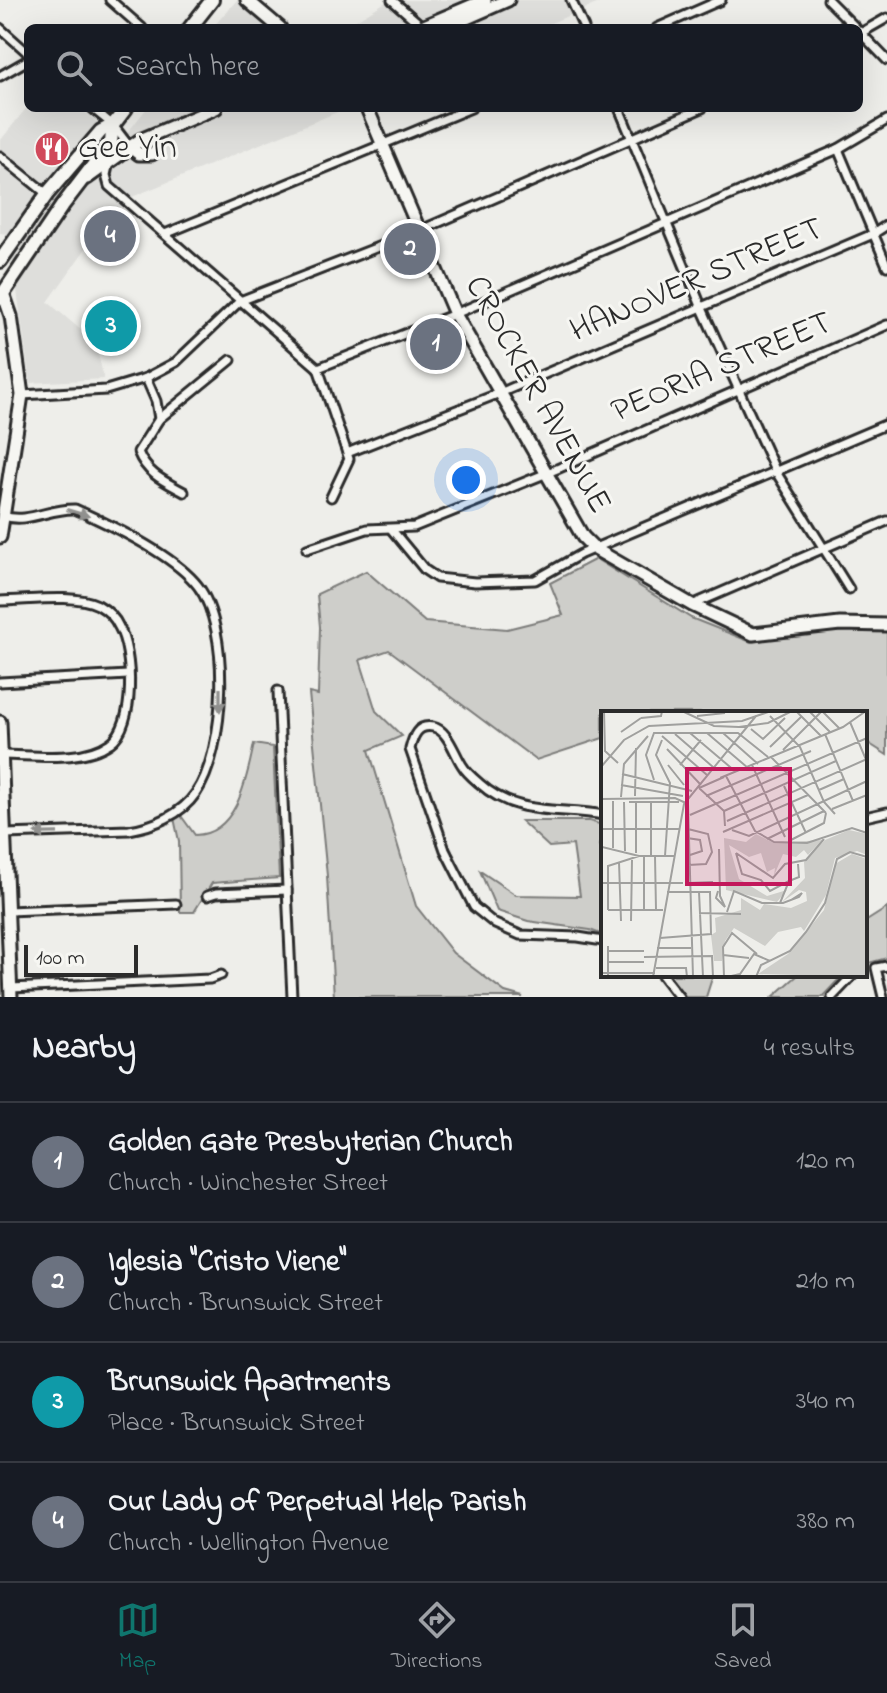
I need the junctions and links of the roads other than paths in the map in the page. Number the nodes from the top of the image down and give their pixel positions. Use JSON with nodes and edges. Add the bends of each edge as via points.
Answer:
{"nodes":[{"id":1,"x":110,"y":0,"type":"edge"},
{"id":2,"x":212,"y":0,"type":"edge"},
{"id":3,"x":247,"y":0,"type":"edge"},
{"id":4,"x":392,"y":0,"type":"edge"},
{"id":5,"x":485,"y":0,"type":"edge"},
{"id":6,"x":508,"y":0,"type":"edge"},
{"id":7,"x":571,"y":0,"type":"edge"},
{"id":8,"x":721,"y":0,"type":"edge"},
{"id":9,"x":828,"y":0,"type":"edge"},
{"id":10,"x":887,"y":18,"type":"edge"},
{"id":11,"x":137,"y":24,"type":"edge"},
{"id":12,"x":193,"y":24,"type":"edge"},
{"id":13,"x":275,"y":24,"type":"edge"},
{"id":14,"x":418,"y":24,"type":"edge"},
{"id":15,"x":431,"y":24,"type":"edge"},
{"id":16,"x":453,"y":24,"type":"edge"},
{"id":17,"x":582,"y":24,"type":"edge"},
{"id":18,"x":666,"y":24,"type":"edge"},
{"id":19,"x":851,"y":24,"type":"edge"},
{"id":20,"x":0,"y":28,"type":"edge"},
{"id":21,"x":863,"y":30,"type":"edge"},
{"id":22,"x":863,"y":36,"type":"edge"},
{"id":23,"x":24,"y":49,"type":"edge"},
{"id":24,"x":887,"y":60,"type":"edge"},
{"id":25,"x":24,"y":62,"type":"edge"},
{"id":26,"x":0,"y":76,"type":"edge"},
{"id":27,"x":97,"y":112,"type":"edge"},
{"id":28,"x":123,"y":112,"type":"edge"},
{"id":29,"x":206,"y":112,"type":"edge"},
{"id":30,"x":369,"y":112,"type":"edge"},
{"id":31,"x":462,"y":112,"type":"edge"},
{"id":32,"x":621,"y":112,"type":"edge"},
{"id":33,"x":693,"y":112,"type":"edge"},
{"id":34,"x":887,"y":120,"type":"edge"},
{"id":35,"x":113,"y":125,"type":"junction"},
{"id":36,"x":631,"y":139,"type":"junction"},
{"id":37,"x":129,"y":146,"type":"junction"},
{"id":38,"x":383,"y":146,"type":"junction"},
{"id":39,"x":838,"y":149,"type":"junction"},
{"id":40,"x":152,"y":154,"type":"dead end"},
{"id":41,"x":0,"y":156,"type":"edge"},
{"id":42,"x":110,"y":160,"type":"junction"},
{"id":43,"x":81,"y":182,"type":"junction"},
{"id":44,"x":47,"y":194,"type":"junction"},
{"id":45,"x":62,"y":206,"type":"junction"},
{"id":46,"x":667,"y":222,"type":"junction"},
{"id":47,"x":887,"y":225,"type":"edge"},
{"id":48,"x":419,"y":231,"type":"junction"},
{"id":49,"x":165,"y":234,"type":"junction"},
{"id":50,"x":873,"y":234,"type":"junction"},
{"id":51,"x":0,"y":261,"type":"edge"},
{"id":52,"x":887,"y":266,"type":"edge"},
{"id":53,"x":1,"y":293,"type":"edge"},
{"id":54,"x":240,"y":301,"type":"junction"},
{"id":55,"x":701,"y":306,"type":"junction"},
{"id":56,"x":455,"y":314,"type":"junction"},
{"id":57,"x":887,"y":325,"type":"edge"},
{"id":58,"x":231,"y":360,"type":"dead end"},
{"id":59,"x":318,"y":368,"type":"junction"},
{"id":60,"x":146,"y":378,"type":"junction"},
{"id":61,"x":738,"y":389,"type":"junction"},
{"id":62,"x":500,"y":393,"type":"junction"},
{"id":63,"x":22,"y":395,"type":"junction"},
{"id":64,"x":159,"y":419,"type":"junction"},
{"id":65,"x":887,"y":424,"type":"edge"},
{"id":66,"x":347,"y":453,"type":"junction"},
{"id":67,"x":776,"y":472,"type":"junction"},
{"id":68,"x":546,"y":473,"type":"junction"},
{"id":69,"x":184,"y":492,"type":"dead end"},
{"id":70,"x":331,"y":497,"type":"dead end"},
{"id":71,"x":3,"y":516,"type":"junction"},
{"id":72,"x":887,"y":521,"type":"edge"},
{"id":73,"x":392,"y":530,"type":"junction"},
{"id":74,"x":0,"y":537,"type":"edge"},
{"id":75,"x":307,"y":549,"type":"dead end"},
{"id":76,"x":595,"y":549,"type":"junction"},
{"id":77,"x":822,"y":549,"type":"junction"},
{"id":78,"x":849,"y":589,"type":"dead end"},
{"id":79,"x":0,"y":601,"type":"edge"},
{"id":80,"x":692,"y":605,"type":"junction"},
{"id":81,"x":887,"y":616,"type":"edge"},
{"id":82,"x":871,"y":623,"type":"junction"},
{"id":83,"x":887,"y":625,"type":"edge"},
{"id":84,"x":128,"y":675,"type":"junction"},
{"id":85,"x":0,"y":682,"type":"edge"},
{"id":86,"x":278,"y":691,"type":"dead end"},
{"id":87,"x":0,"y":722,"type":"edge"},
{"id":88,"x":1,"y":755,"type":"edge"},
{"id":89,"x":887,"y":812,"type":"edge"},
{"id":90,"x":601,"y":815,"type":"edge"},
{"id":91,"x":867,"y":817,"type":"edge"},
{"id":92,"x":5,"y":834,"type":"junction"},
{"id":93,"x":287,"y":890,"type":"junction"},
{"id":94,"x":207,"y":896,"type":"dead end"},
{"id":95,"x":5,"y":902,"type":"edge"},
{"id":96,"x":176,"y":904,"type":"dead end"},
{"id":97,"x":601,"y":941,"type":"edge"},
{"id":98,"x":887,"y":966,"type":"edge"},
{"id":99,"x":876,"y":968,"type":"junction"},
{"id":100,"x":867,"y":970,"type":"edge"},
{"id":101,"x":221,"y":975,"type":"dead end"},
{"id":102,"x":664,"y":977,"type":"edge"},
{"id":103,"x":851,"y":977,"type":"edge"},
{"id":104,"x":11,"y":993,"type":"edge"},
{"id":105,"x":292,"y":997,"type":"edge"},
{"id":106,"x":679,"y":997,"type":"edge"},
{"id":107,"x":832,"y":997,"type":"edge"},
{"id":108,"x":883,"y":997,"type":"edge"}],
"edges":[{"from":1,"to":11,"type":"street"},
{"from":2,"to":12,"type":"main road"},
{"from":3,"to":13,"type":"main road"},
{"from":4,"to":14,"type":"street"},
{"from":5,"to":15,"type":"main road"},
{"from":6,"to":16,"type":"main road"},
{"from":7,"to":17,"type":"street"},
{"from":8,"to":18,"type":"street"},
{"from":9,"to":19,"type":"street"},
{"from":10,"to":21,"type":"street"},
{"from":20,"to":23,"type":"street"},
{"from":22,"to":24,"type":"street"},
{"from":25,"to":26,"type":"street"},
{"from":27,"to":35,"type":"street"},
{"from":28,"to":35,"type":"main road"},
{"from":29,"to":37,"type":"main road"},
{"from":30,"to":38,"type":"main road","name":"CROCKER AVENUE"},
{"from":31,"to":38,"type":"street"},
{"from":32,"to":36,"type":"street"},
{"from":33,"to":36,"type":"street"},
{"from":34,"to":39,"type":"street"},
{"from":35,"to":37,"type":"street"},
{"from":35,"to":43,"type":"main road","via":[[111,142]]},
{"from":35,"to":44,"type":"main road","via":[[101,131]]},
{"from":36,"to":46,"type":"street"},
{"from":36,"to":48,"type":"street"},
{"from":37,"to":40,"type":"main road","via":[[139,154]]},
{"from":37,"to":42,"type":"main road"},
{"from":38,"to":48,"type":"main road","name":"CROCKER AVENUE"},
{"from":38,"to":49,"type":"street"},
{"from":39,"to":46,"type":"street"},
{"from":39,"to":50,"type":"street"},
{"from":41,"to":44,"type":"street"},
{"from":42,"to":43,"type":"main road"},
{"from":42,"to":49,"type":"street","via":[[109,186]]},
{"from":43,"to":45,"type":"main road"},
{"from":44,"to":45,"type":"main road"},
{"from":44,"to":51,"type":"main road"},
{"from":45,"to":53,"type":"main road"},
{"from":46,"to":55,"type":"street"},
{"from":46,"to":56,"type":"street"},
{"from":47,"to":50,"type":"street","name":"HANOVER STREET"},
{"from":48,"to":54,"type":"street"},
{"from":48,"to":56,"type":"main road","name":"CROCKER AVENUE"},
{"from":49,"to":54,"type":"street"},
{"from":50,"to":52,"type":"street"},
{"from":50,"to":55,"type":"street","name":"HANOVER STREET"},
{"from":53,"to":63,"type":"main road","via":[[11,316]]},
{"from":54,"to":59,"type":"street"},
{"from":54,"to":60,"type":"street","via":[[176,362]]},
{"from":55,"to":61,"type":"street"},
{"from":55,"to":62,"type":"street","name":"HANOVER STREET"},
{"from":56,"to":59,"type":"street"},
{"from":56,"to":62,"type":"main road","name":"CROCKER AVENUE"},
{"from":57,"to":61,"type":"street","name":"PEORIA STREET"},
{"from":58,"to":64,"type":"street"},
{"from":59,"to":66,"type":"street"},
{"from":60,"to":63,"type":"street","via":[[106,390]]},
{"from":60,"to":64,"type":"street"},
{"from":61,"to":67,"type":"street"},
{"from":61,"to":68,"type":"street","name":"PEORIA STREET"},
{"from":62,"to":66,"type":"street","name":"HANOVER STREET"},
{"from":62,"to":68,"type":"main road","name":"CROCKER AVENUE"},
{"from":63,"to":71,"type":"main road"},
{"from":64,"to":69,"type":"street","via":[[138,452],[153,475]]},
{"from":65,"to":67,"type":"street"},
{"from":66,"to":70,"type":"street"},
{"from":67,"to":76,"type":"street"},
{"from":67,"to":77,"type":"street"},
{"from":68,"to":73,"type":"street","name":"PEORIA STREET","via":[[414,527]]},
{"from":68,"to":76,"type":"main road","name":"CROCKER AVENUE"},
{"from":71,"to":74,"type":"main road"},
{"from":71,"to":92,"type":"street","one_way":true,"via":[[29,518],[75,509],[181,567],[207,600],[220,684],[220,722],[211,763],[196,794],[181,809],[129,830]]},
{"from":72,"to":77,"type":"street"},
{"from":73,"to":75,"type":"street","name":"PEORIA STREET","via":[[367,529]]},
{"from":73,"to":76,"type":"street","via":[[437,578],[475,582],[535,580]]},
{"from":76,"to":80,"type":"main road","name":"CROCKER AVENUE"},
{"from":77,"to":78,"type":"street"},
{"from":77,"to":80,"type":"street"},
{"from":79,"to":84,"type":"street","via":[[79,600],[97,605],[120,628]]},
{"from":80,"to":82,"type":"main road","name":"CROCKER AVENUE","via":[[760,635]]},
{"from":81,"to":82,"type":"street"},
{"from":82,"to":83,"type":"main road","name":"CROCKER AVENUE"},
{"from":84,"to":85,"type":"street"},
{"from":84,"to":88,"type":"street","via":[[129,706],[114,741],[90,752]]},
{"from":86,"to":93,"type":"street"},
{"from":87,"to":88,"type":"main road"},
{"from":88,"to":92,"type":"main road"},
{"from":89,"to":91,"type":"street"},
{"from":90,"to":97,"type":"street","via":[[536,811],[496,796],[463,767],[435,727],[422,727],[413,735],[410,749],[445,850],[474,907],[520,935]]},
{"from":92,"to":95,"type":"main road"},
{"from":93,"to":94,"type":"street"},
{"from":93,"to":105,"type":"street"},
{"from":95,"to":96,"type":"street"},
{"from":95,"to":104,"type":"main road"},
{"from":98,"to":99,"type":"street"},
{"from":99,"to":100,"type":"street"},
{"from":99,"to":108,"type":"street"},
{"from":101,"to":104,"type":"street"},
{"from":102,"to":106,"type":"street"},
{"from":103,"to":107,"type":"street"}]}
